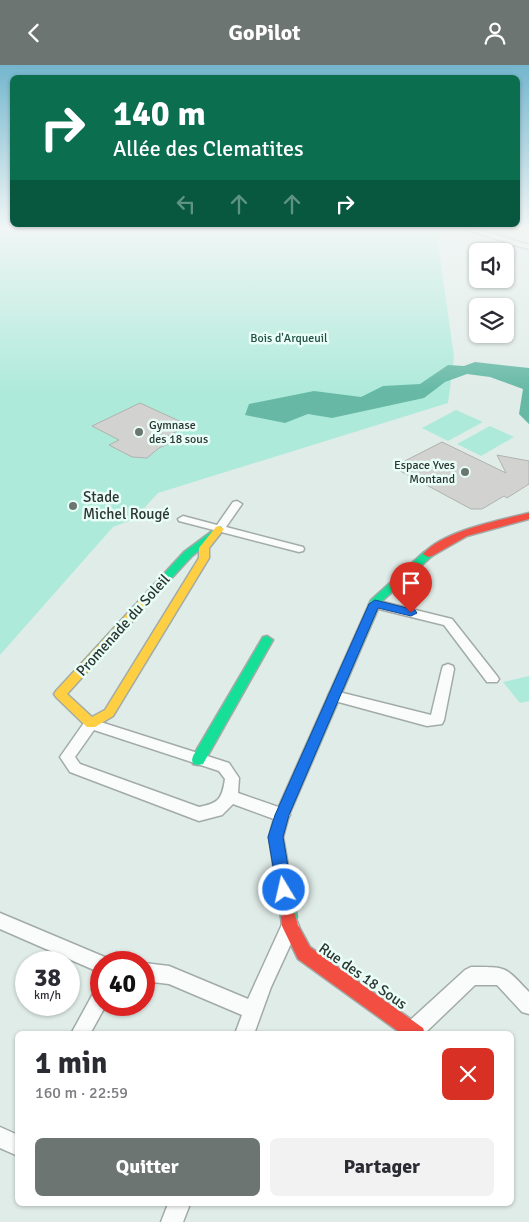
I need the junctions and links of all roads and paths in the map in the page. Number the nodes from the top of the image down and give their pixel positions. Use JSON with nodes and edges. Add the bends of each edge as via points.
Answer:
{"nodes":[{"id":1,"x":237,"y":504,"type":"dead end"},
{"id":2,"x":529,"y":516,"type":"edge"},
{"id":3,"x":183,"y":519,"type":"dead end"},
{"id":4,"x":218,"y":529,"type":"junction"},
{"id":5,"x":300,"y":549,"type":"dead end"},
{"id":6,"x":375,"y":604,"type":"junction"},
{"id":7,"x":266,"y":640,"type":"dead end"},
{"id":8,"x":448,"y":669,"type":"dead end"},
{"id":9,"x":492,"y":679,"type":"dead end"},
{"id":10,"x":334,"y":696,"type":"junction"},
{"id":11,"x":91,"y":724,"type":"junction"},
{"id":12,"x":198,"y":760,"type":"junction"},
{"id":13,"x":230,"y":797,"type":"junction"},
{"id":14,"x":282,"y":815,"type":"junction"},
{"id":15,"x":0,"y":921,"type":"edge"},
{"id":16,"x":290,"y":926,"type":"junction"},
{"id":17,"x":90,"y":959,"type":"edge"},
{"id":18,"x":155,"y":973,"type":"edge"},
{"id":19,"x":529,"y":1005,"type":"edge"},
{"id":20,"x":252,"y":1011,"type":"junction"},
{"id":21,"x":90,"y":1016,"type":"edge"},
{"id":22,"x":82,"y":1031,"type":"edge"},
{"id":23,"x":245,"y":1031,"type":"edge"},
{"id":24,"x":415,"y":1031,"type":"edge"},
{"id":25,"x":417,"y":1031,"type":"edge"},
{"id":26,"x":0,"y":1137,"type":"edge"},
{"id":27,"x":15,"y":1144,"type":"edge"},
{"id":28,"x":178,"y":1206,"type":"edge"},
{"id":29,"x":172,"y":1222,"type":"edge"}],
"edges":[{"from":1,"to":4,"type":"street","name":"Promenade du Soleil"},
{"from":2,"to":6,"type":"street","name":"Rue des 18 Sous","via":[[472,530],[435,548],[403,573]]},
{"from":3,"to":4,"type":"street"},
{"from":4,"to":5,"type":"street"},
{"from":4,"to":11,"type":"street","name":"Promenade du Soleil","via":[[204,548],[204,558],[109,713]]},
{"from":4,"to":11,"type":"street","name":"Promenade du Soleil","via":[[188,554],[60,694]]},
{"from":6,"to":9,"type":"street","via":[[448,622]]},
{"from":6,"to":10,"type":"street","name":"Rue des 18 Sous"},
{"from":7,"to":12,"type":"street"},
{"from":8,"to":10,"type":"street","via":[[437,720],[427,721]]},
{"from":10,"to":14,"type":"street","name":"Rue des 18 Sous"},
{"from":11,"to":12,"type":"street","name":"Promenade du Soleil"},
{"from":11,"to":13,"type":"street","name":"Promenade du Soleil","via":[[67,757],[74,768],[199,814],[217,810]]},
{"from":12,"to":13,"type":"street","name":"Promenade du Soleil","via":[[224,767],[232,778]]},
{"from":13,"to":14,"type":"street"},
{"from":14,"to":16,"type":"street","name":"Rue des 18 Sous","via":[[276,837]]},
{"from":15,"to":17,"type":"street"},
{"from":16,"to":20,"type":"street"},
{"from":16,"to":24,"type":"street","name":"Rue des 18 Sous","via":[[304,953]]},
{"from":18,"to":20,"type":"street","via":[[169,975]]},
{"from":19,"to":25,"type":"street","via":[[501,976],[471,976]]},
{"from":20,"to":23,"type":"street"},
{"from":21,"to":22,"type":"street"},
{"from":26,"to":27,"type":"street"},
{"from":28,"to":29,"type":"street"}]}
